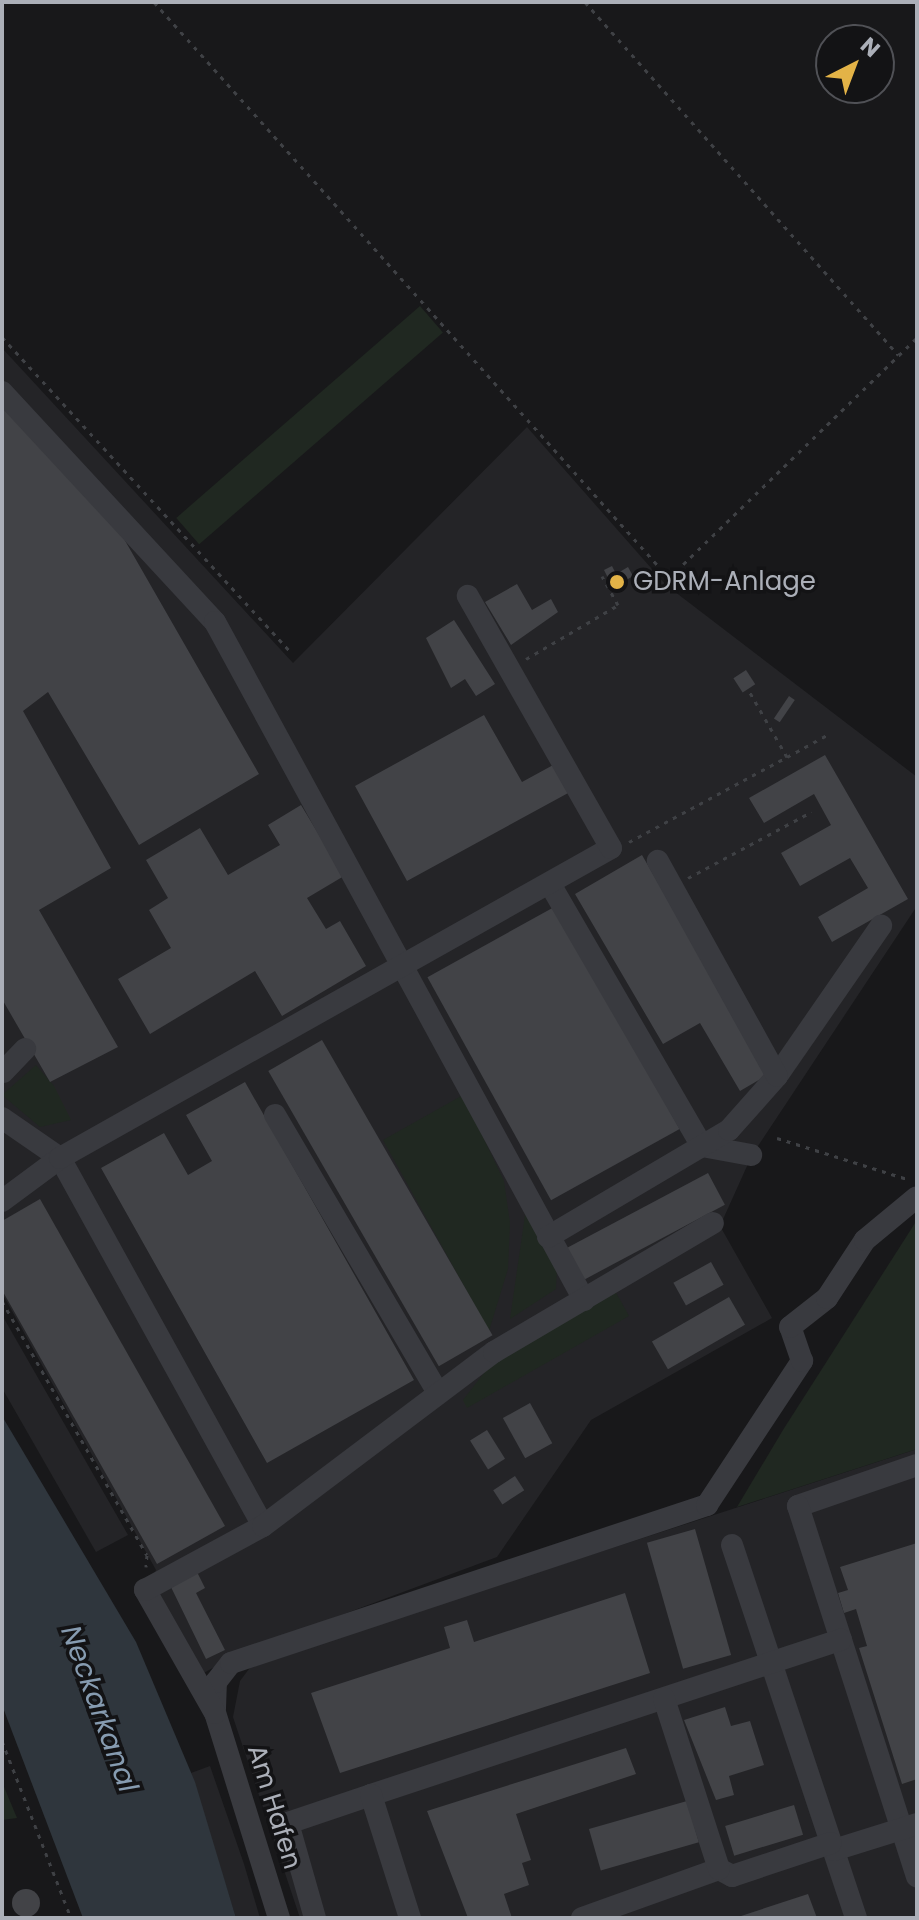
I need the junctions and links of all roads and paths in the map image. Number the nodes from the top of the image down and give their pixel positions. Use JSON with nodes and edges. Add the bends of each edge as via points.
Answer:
{"nodes":[{"id":1,"x":154,"y":2,"type":"edge"},
{"id":2,"x":585,"y":2,"type":"edge"},
{"id":3,"x":2,"y":337,"type":"edge"},
{"id":4,"x":917,"y":338,"type":"edge"},
{"id":5,"x":898,"y":355,"type":"junction"},
{"id":6,"x":2,"y":392,"type":"edge"},
{"id":7,"x":602,"y":576,"type":"dead end"},
{"id":8,"x":468,"y":596,"type":"dead end"},
{"id":9,"x":292,"y":653,"type":"dead end"},
{"id":10,"x":508,"y":670,"type":"junction"},
{"id":11,"x":749,"y":691,"type":"dead end"},
{"id":12,"x":827,"y":735,"type":"dead end"},
{"id":13,"x":787,"y":757,"type":"junction"},
{"id":14,"x":811,"y":812,"type":"dead end"},
{"id":15,"x":611,"y":848,"type":"junction"},
{"id":16,"x":658,"y":861,"type":"dead end"},
{"id":17,"x":550,"y":884,"type":"junction"},
{"id":18,"x":671,"y":884,"type":"junction"},
{"id":19,"x":881,"y":926,"type":"dead end"},
{"id":20,"x":402,"y":971,"type":"junction"},
{"id":21,"x":25,"y":1049,"type":"dead end"},
{"id":22,"x":2,"y":1072,"type":"edge"},
{"id":23,"x":777,"y":1076,"type":"junction"},
{"id":24,"x":275,"y":1115,"type":"dead end"},
{"id":25,"x":2,"y":1118,"type":"edge"},
{"id":26,"x":777,"y":1138,"type":"dead end"},
{"id":27,"x":702,"y":1146,"type":"junction"},
{"id":28,"x":751,"y":1155,"type":"dead end"},
{"id":29,"x":60,"y":1158,"type":"junction"},
{"id":30,"x":917,"y":1183,"type":"edge"},
{"id":31,"x":917,"y":1197,"type":"edge"},
{"id":32,"x":2,"y":1201,"type":"edge"},
{"id":33,"x":713,"y":1223,"type":"dead end"},
{"id":34,"x":548,"y":1237,"type":"junction"},
{"id":35,"x":584,"y":1300,"type":"junction"},
{"id":36,"x":2,"y":1301,"type":"edge"},
{"id":37,"x":438,"y":1393,"type":"junction"},
{"id":38,"x":917,"y":1465,"type":"edge"},
{"id":39,"x":263,"y":1526,"type":"junction"},
{"id":40,"x":732,"y":1545,"type":"dead end"},
{"id":41,"x":145,"y":1590,"type":"junction"},
{"id":42,"x":841,"y":1640,"type":"junction"},
{"id":43,"x":771,"y":1664,"type":"junction"},
{"id":44,"x":664,"y":1699,"type":"junction"},
{"id":45,"x":215,"y":1713,"type":"junction"},
{"id":46,"x":2,"y":1741,"type":"edge"},
{"id":47,"x":371,"y":1795,"type":"junction"},
{"id":48,"x":909,"y":1826,"type":"edge"},
{"id":49,"x":832,"y":1847,"type":"junction"},
{"id":50,"x":719,"y":1869,"type":"junction"},
{"id":51,"x":917,"y":1876,"type":"edge"},
{"id":52,"x":71,"y":1918,"type":"edge"},
{"id":53,"x":279,"y":1918,"type":"edge"},
{"id":54,"x":315,"y":1918,"type":"edge"},
{"id":55,"x":410,"y":1918,"type":"edge"},
{"id":56,"x":582,"y":1918,"type":"edge"},
{"id":57,"x":856,"y":1918,"type":"edge"}],
"edges":[{"from":1,"to":5,"type":"path","via":[[669,578]]},
{"from":2,"to":5,"type":"path"},
{"from":3,"to":9,"type":"path"},
{"from":4,"to":5,"type":"path"},
{"from":6,"to":20,"type":"street","via":[[215,622]]},
{"from":7,"to":10,"type":"path","via":[[618,605]]},
{"from":8,"to":10,"type":"street"},
{"from":10,"to":15,"type":"street"},
{"from":11,"to":13,"type":"path"},
{"from":12,"to":13,"type":"path"},
{"from":13,"to":15,"type":"path","via":[[645,837]]},
{"from":14,"to":18,"type":"path"},
{"from":15,"to":17,"type":"street"},
{"from":16,"to":18,"type":"street"},
{"from":17,"to":20,"type":"street"},
{"from":17,"to":27,"type":"street"},
{"from":18,"to":23,"type":"street"},
{"from":19,"to":23,"type":"street"},
{"from":20,"to":29,"type":"street"},
{"from":20,"to":34,"type":"street"},
{"from":21,"to":22,"type":"street"},
{"from":23,"to":27,"type":"street","via":[[729,1130]]},
{"from":24,"to":37,"type":"street"},
{"from":25,"to":29,"type":"street"},
{"from":26,"to":30,"type":"path"},
{"from":27,"to":28,"type":"street"},
{"from":27,"to":34,"type":"street"},
{"from":29,"to":32,"type":"street"},
{"from":29,"to":39,"type":"street"},
{"from":31,"to":45,"type":"street","name":"Am Hafen","via":[[865,1240],[827,1298],[790,1327],[802,1361],[707,1505],[231,1663],[216,1682]]},
{"from":33,"to":35,"type":"street"},
{"from":34,"to":35,"type":"street"},
{"from":35,"to":37,"type":"street"},
{"from":36,"to":41,"type":"path","via":[[147,1555]]},
{"from":37,"to":39,"type":"street"},
{"from":38,"to":42,"type":"street","via":[[798,1506]]},
{"from":39,"to":41,"type":"street"},
{"from":40,"to":43,"type":"street"},
{"from":41,"to":45,"type":"street","name":"Am Hafen"},
{"from":42,"to":43,"type":"street"},
{"from":42,"to":48,"type":"street"},
{"from":43,"to":44,"type":"street"},
{"from":43,"to":49,"type":"street"},
{"from":44,"to":47,"type":"street"},
{"from":44,"to":50,"type":"street"},
{"from":45,"to":53,"type":"street","name":"Am Hafen"},
{"from":46,"to":52,"type":"path"},
{"from":47,"to":54,"type":"street","via":[[288,1823]]},
{"from":47,"to":55,"type":"street"},
{"from":48,"to":49,"type":"street"},
{"from":48,"to":51,"type":"street"},
{"from":49,"to":50,"type":"street","via":[[732,1876]]},
{"from":49,"to":57,"type":"street"},
{"from":50,"to":56,"type":"street"}]}
